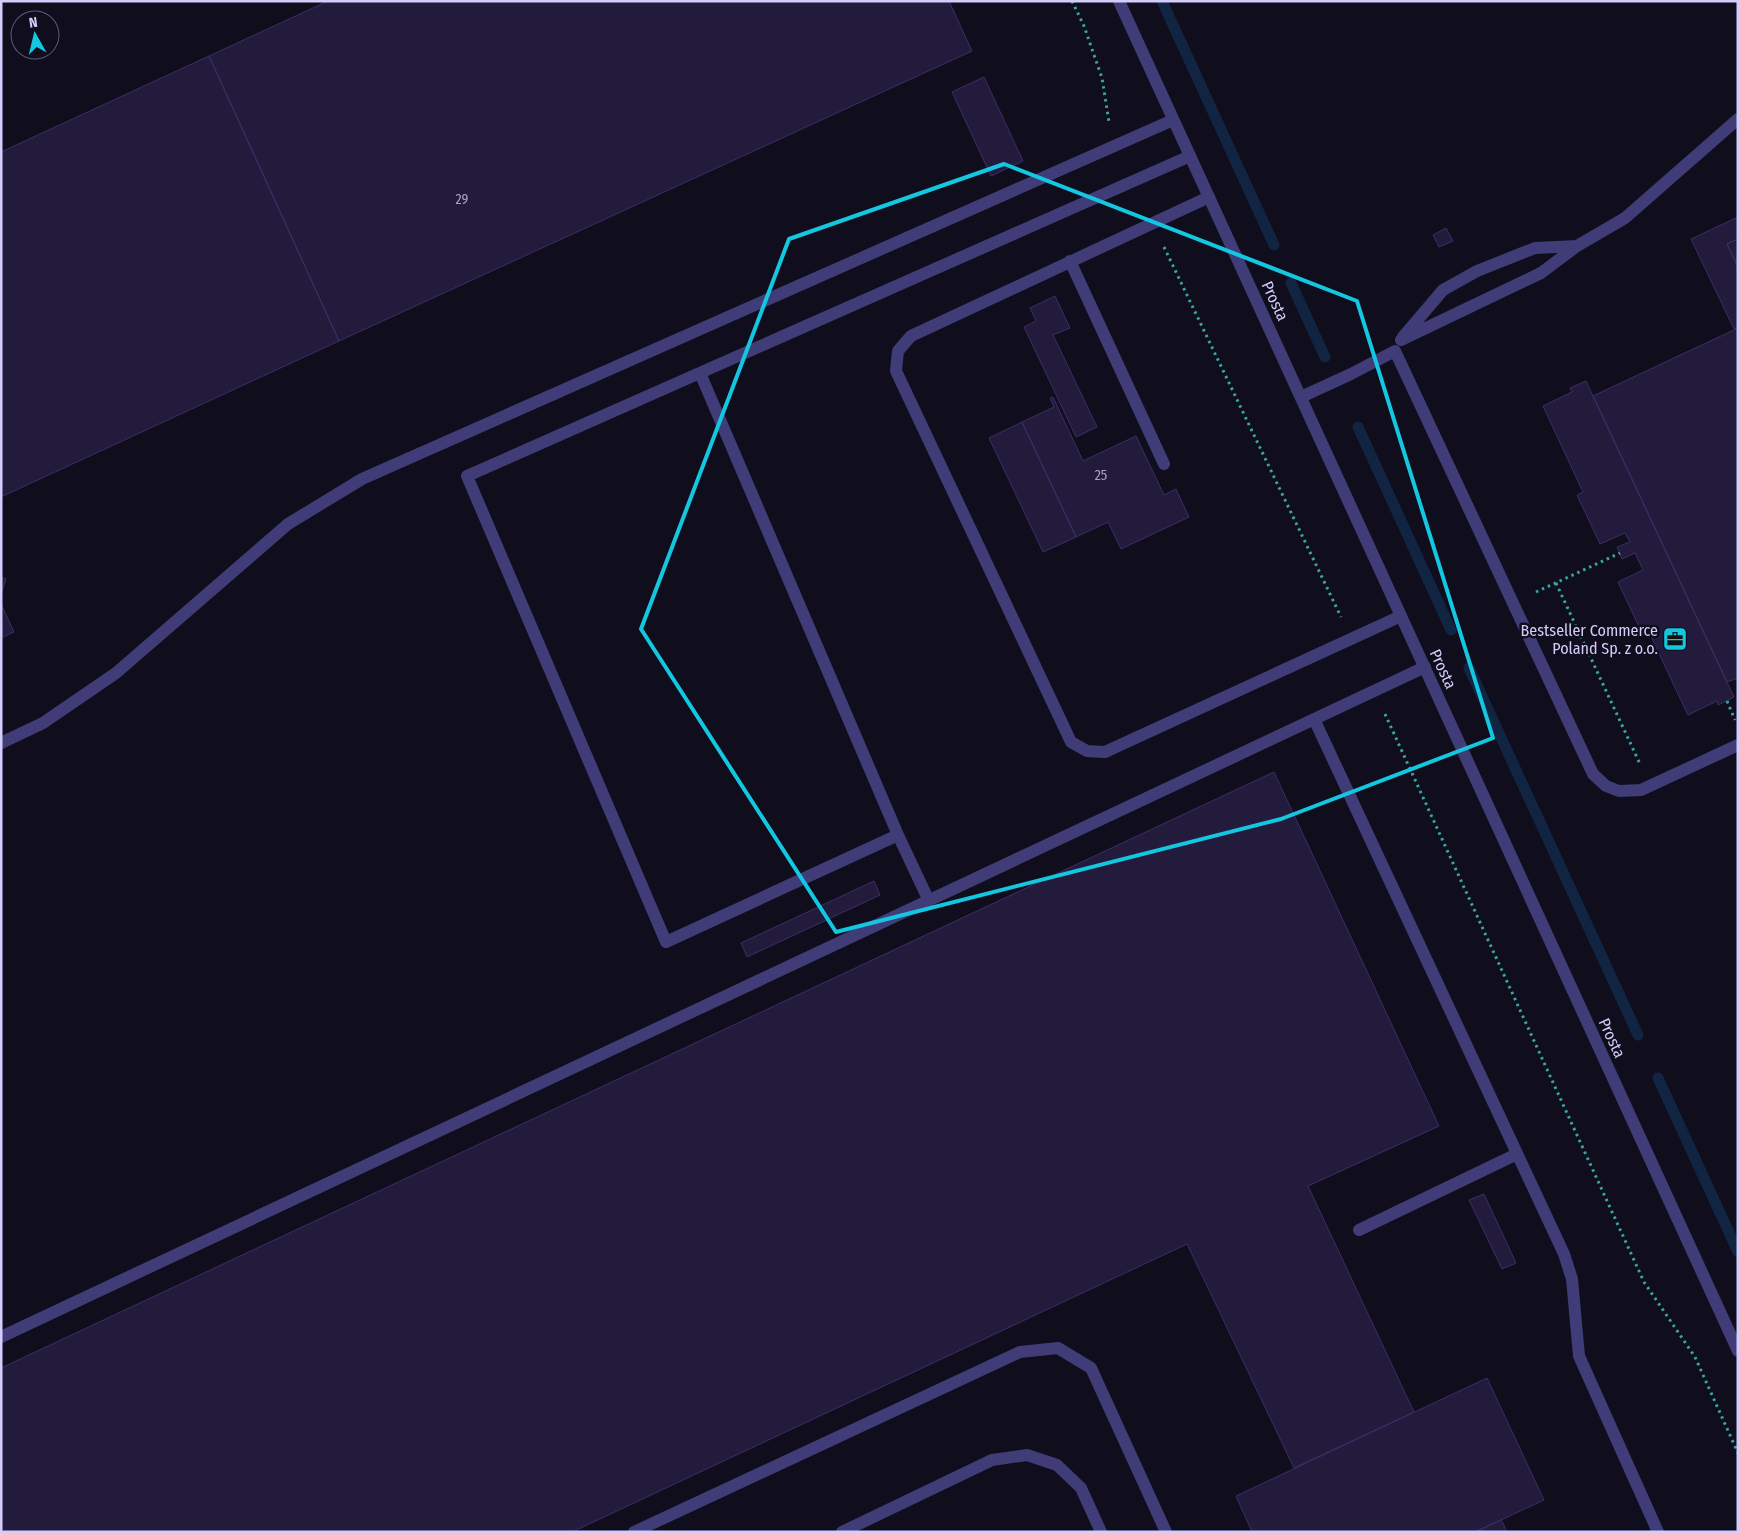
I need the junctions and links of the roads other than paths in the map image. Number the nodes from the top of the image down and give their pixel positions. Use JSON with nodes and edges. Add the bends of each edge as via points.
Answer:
{"nodes":[{"id":1,"x":1119,"y":1,"type":"edge"},
{"id":2,"x":1738,"y":119,"type":"edge"},
{"id":3,"x":1174,"y":120,"type":"junction"},
{"id":4,"x":1190,"y":156,"type":"junction"},
{"id":5,"x":1209,"y":197,"type":"junction"},
{"id":6,"x":1577,"y":246,"type":"junction"},
{"id":7,"x":1070,"y":261,"type":"junction"},
{"id":8,"x":1398,"y":345,"type":"junction"},
{"id":9,"x":700,"y":373,"type":"junction"},
{"id":10,"x":1300,"y":397,"type":"junction"},
{"id":11,"x":1164,"y":464,"type":"dead end"},
{"id":12,"x":1401,"y":616,"type":"junction"},
{"id":13,"x":1425,"y":667,"type":"junction"},
{"id":14,"x":1314,"y":719,"type":"junction"},
{"id":15,"x":1,"y":743,"type":"edge"},
{"id":16,"x":1738,"y":745,"type":"edge"},
{"id":17,"x":898,"y":834,"type":"junction"},
{"id":18,"x":929,"y":901,"type":"junction"},
{"id":19,"x":1517,"y":1154,"type":"junction"},
{"id":20,"x":1359,"y":1230,"type":"dead end"},
{"id":21,"x":1,"y":1337,"type":"edge"},
{"id":22,"x":1738,"y":1351,"type":"edge"},
{"id":23,"x":634,"y":1532,"type":"edge"},
{"id":24,"x":842,"y":1532,"type":"edge"},
{"id":25,"x":1102,"y":1532,"type":"edge"},
{"id":26,"x":1166,"y":1532,"type":"edge"},
{"id":27,"x":1658,"y":1532,"type":"edge"}],
"edges":[{"from":1,"to":3,"type":"street","name":"Prosta"},
{"from":2,"to":6,"type":"street","via":[[1625,218]]},
{"from":3,"to":4,"type":"street","name":"Prosta"},
{"from":3,"to":15,"type":"street","via":[[362,480],[288,524],[116,673],[43,723]]},
{"from":4,"to":5,"type":"street","name":"Prosta"},
{"from":4,"to":9,"type":"street"},
{"from":5,"to":7,"type":"street"},
{"from":5,"to":10,"type":"street","name":"Prosta"},
{"from":6,"to":8,"type":"street","via":[[1541,273]]},
{"from":6,"to":8,"type":"street","via":[[1535,248],[1477,271],[1443,290]]},
{"from":7,"to":11,"type":"street"},
{"from":7,"to":12,"type":"street","via":[[910,336],[898,351],[896,371],[1071,742],[1087,751],[1104,752]]},
{"from":8,"to":10,"type":"street","via":[[1351,374]]},
{"from":8,"to":16,"type":"street","via":[[1512,602],[1593,774],[1606,786],[1619,791],[1641,790]]},
{"from":9,"to":17,"type":"street"},
{"from":9,"to":17,"type":"street","via":[[467,476],[666,942]]},
{"from":10,"to":12,"type":"street","name":"Prosta"},
{"from":12,"to":13,"type":"street","name":"Prosta"},
{"from":13,"to":14,"type":"street"},
{"from":13,"to":22,"type":"street","name":"Prosta"},
{"from":14,"to":18,"type":"street"},
{"from":14,"to":19,"type":"street"},
{"from":17,"to":18,"type":"street"},
{"from":18,"to":21,"type":"street"},
{"from":19,"to":20,"type":"street"},
{"from":19,"to":27,"type":"street","via":[[1564,1254],[1572,1279],[1579,1356]]},
{"from":23,"to":26,"type":"street","via":[[1020,1352],[1058,1348],[1091,1368]]},
{"from":24,"to":25,"type":"street","via":[[992,1460],[1027,1455],[1057,1465],[1081,1488]]}]}
